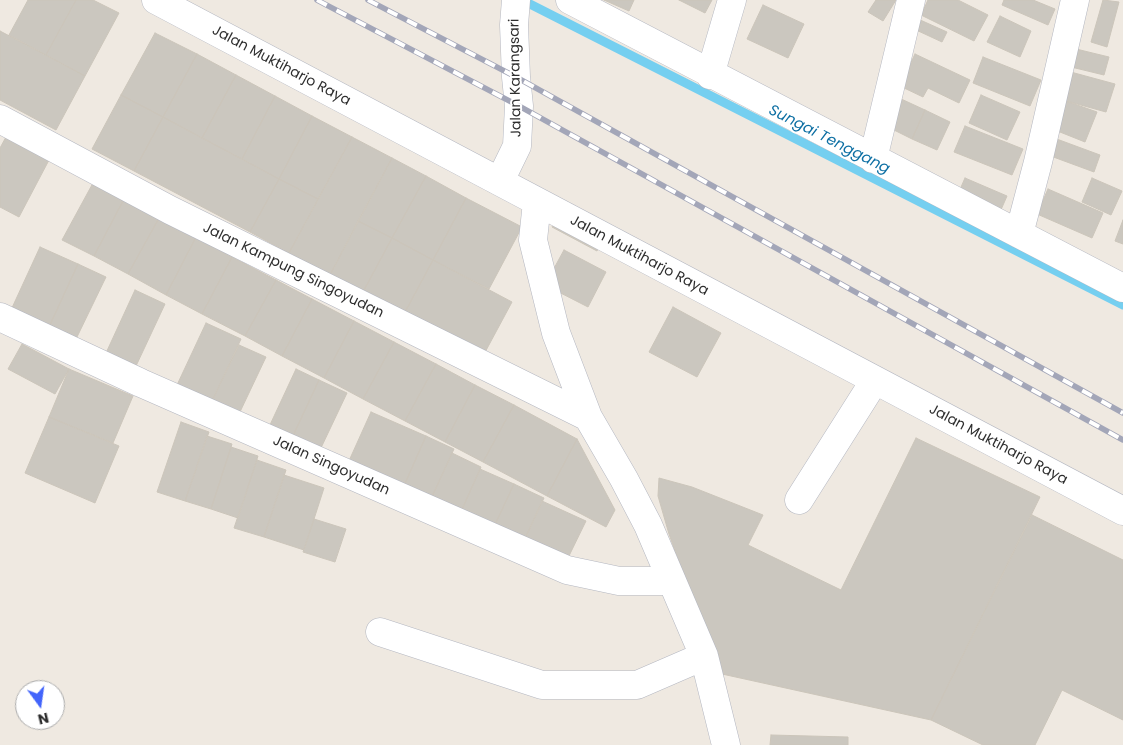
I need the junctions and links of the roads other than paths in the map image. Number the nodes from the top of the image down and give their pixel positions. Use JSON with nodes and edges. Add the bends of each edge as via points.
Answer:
{"nodes":[{"id":1,"x":156,"y":0,"type":"edge"},
{"id":2,"x":570,"y":0,"type":"edge"},
{"id":3,"x":732,"y":0,"type":"edge"},
{"id":4,"x":911,"y":0,"type":"edge"},
{"id":5,"x":1075,"y":0,"type":"edge"},
{"id":6,"x":515,"y":12,"type":"edge"},
{"id":7,"x":710,"y":75,"type":"junction"},
{"id":8,"x":0,"y":119,"type":"edge"},
{"id":9,"x":873,"y":159,"type":"junction"},
{"id":10,"x":500,"y":181,"type":"junction"},
{"id":11,"x":536,"y":202,"type":"junction"},
{"id":12,"x":1018,"y":234,"type":"junction"},
{"id":13,"x":1123,"y":288,"type":"edge"},
{"id":14,"x":0,"y":317,"type":"edge"},
{"id":15,"x":875,"y":380,"type":"junction"},
{"id":16,"x":588,"y":417,"type":"junction"},
{"id":17,"x":799,"y":500,"type":"dead end"},
{"id":18,"x":1123,"y":511,"type":"edge"},
{"id":19,"x":671,"y":581,"type":"junction"},
{"id":20,"x":380,"y":632,"type":"dead end"},
{"id":21,"x":704,"y":656,"type":"junction"},
{"id":22,"x":726,"y":745,"type":"edge"}],
"edges":[{"from":1,"to":10,"type":"street","name":"Jalan Muktiharjo Raya"},
{"from":2,"to":7,"type":"street"},
{"from":3,"to":7,"type":"street"},
{"from":4,"to":9,"type":"street"},
{"from":5,"to":12,"type":"street"},
{"from":6,"to":10,"type":"street","name":"Jalan Karangsari","via":[[518,146]]},
{"from":7,"to":9,"type":"street"},
{"from":8,"to":16,"type":"street","name":"Jalan Kampung Singoyudan","via":[[170,210]]},
{"from":9,"to":12,"type":"street"},
{"from":10,"to":11,"type":"street","name":"Jalan Muktiharjo Raya"},
{"from":11,"to":15,"type":"street","name":"Jalan Muktiharjo Raya"},
{"from":11,"to":16,"type":"street","via":[[533,240],[542,282],[556,333]]},
{"from":12,"to":13,"type":"street"},
{"from":14,"to":19,"type":"street","name":"Jalan Singoyudan","via":[[141,383],[567,570],[619,581]]},
{"from":15,"to":17,"type":"street"},
{"from":15,"to":18,"type":"street","name":"Jalan Muktiharjo Raya"},
{"from":16,"to":19,"type":"street","via":[[648,525]]},
{"from":19,"to":21,"type":"street"},
{"from":20,"to":21,"type":"street","via":[[542,685],[637,685]]},
{"from":21,"to":22,"type":"street"}]}
